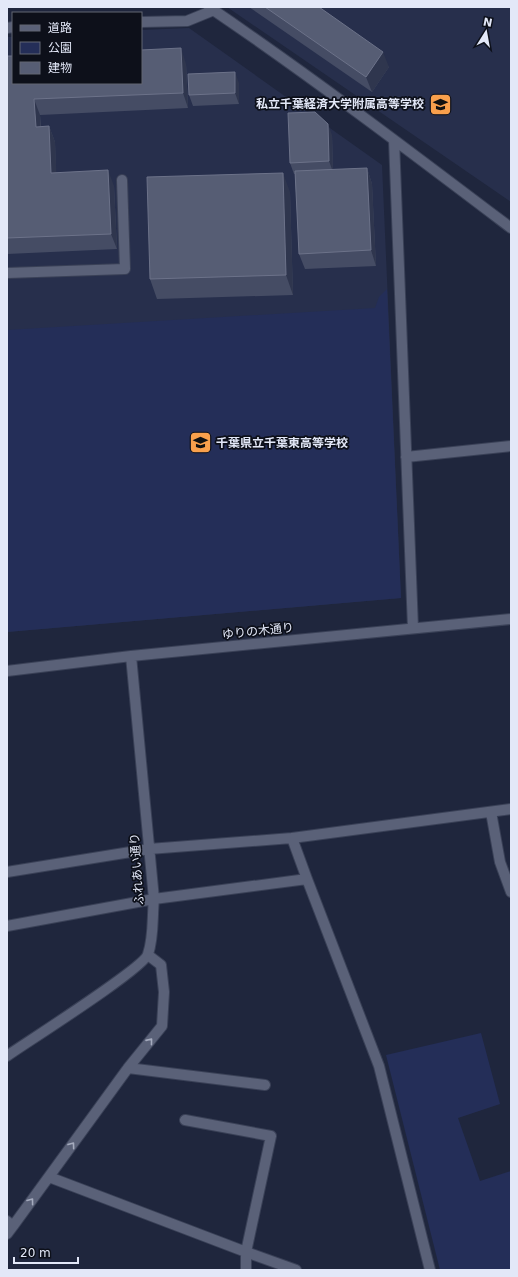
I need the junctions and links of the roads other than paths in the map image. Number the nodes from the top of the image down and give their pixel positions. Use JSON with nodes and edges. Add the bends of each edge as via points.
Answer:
{"nodes":[{"id":1,"x":211,"y":9,"type":"edge"},
{"id":2,"x":142,"y":22,"type":"edge"},
{"id":3,"x":394,"y":140,"type":"junction"},
{"id":4,"x":122,"y":180,"type":"dead end"},
{"id":5,"x":511,"y":228,"type":"edge"},
{"id":6,"x":7,"y":273,"type":"edge"},
{"id":7,"x":511,"y":446,"type":"edge"},
{"id":8,"x":406,"y":457,"type":"junction"},
{"id":9,"x":511,"y":619,"type":"edge"},
{"id":10,"x":413,"y":628,"type":"junction"},
{"id":11,"x":131,"y":656,"type":"junction"},
{"id":12,"x":7,"y":670,"type":"edge"},
{"id":13,"x":511,"y":809,"type":"edge"},
{"id":14,"x":491,"y":812,"type":"junction"},
{"id":15,"x":292,"y":838,"type":"junction"},
{"id":16,"x":149,"y":849,"type":"junction"},
{"id":17,"x":7,"y":872,"type":"edge"},
{"id":18,"x":306,"y":879,"type":"junction"},
{"id":19,"x":511,"y":892,"type":"edge"},
{"id":20,"x":154,"y":899,"type":"junction"},
{"id":21,"x":7,"y":926,"type":"edge"},
{"id":22,"x":148,"y":956,"type":"junction"},
{"id":23,"x":7,"y":1056,"type":"edge"},
{"id":24,"x":128,"y":1068,"type":"junction"},
{"id":25,"x":265,"y":1084,"type":"dead end"},
{"id":26,"x":185,"y":1120,"type":"dead end"},
{"id":27,"x":49,"y":1176,"type":"junction"},
{"id":28,"x":9,"y":1227,"type":"edge"},
{"id":29,"x":246,"y":1252,"type":"junction"},
{"id":30,"x":246,"y":1270,"type":"edge"},
{"id":31,"x":296,"y":1270,"type":"edge"},
{"id":32,"x":430,"y":1270,"type":"edge"}],
"edges":[{"from":1,"to":2,"type":"street","via":[[188,21]]},
{"from":1,"to":3,"type":"street","via":[[276,53]]},
{"from":3,"to":5,"type":"street"},
{"from":3,"to":8,"type":"street"},
{"from":4,"to":6,"type":"street","via":[[125,269]]},
{"from":7,"to":8,"type":"street"},
{"from":8,"to":10,"type":"street"},
{"from":9,"to":10,"type":"street","name":"ゆりの木通り"},
{"from":10,"to":11,"type":"street","name":"ゆりの木通り"},
{"from":11,"to":12,"type":"street","name":"ゆりの木通り"},
{"from":11,"to":16,"type":"street","name":"ふれあい通り"},
{"from":13,"to":14,"type":"street"},
{"from":14,"to":15,"type":"street"},
{"from":14,"to":19,"type":"street","via":[[500,862]]},
{"from":15,"to":16,"type":"street"},
{"from":15,"to":18,"type":"street"},
{"from":16,"to":17,"type":"street"},
{"from":16,"to":20,"type":"street","name":"ふれあい通り"},
{"from":18,"to":20,"type":"street"},
{"from":18,"to":32,"type":"street","via":[[379,1066]]},
{"from":20,"to":21,"type":"street"},
{"from":20,"to":22,"type":"street","name":"ふれあい通り"},
{"from":22,"to":23,"type":"street","via":[[124,977]]},
{"from":24,"to":22,"type":"street","one_way":true,"via":[[162,1026],[164,992],[161,965]]},
{"from":24,"to":25,"type":"street"},
{"from":27,"to":24,"type":"street","one_way":true},
{"from":26,"to":29,"type":"street","via":[[270,1136]]},
{"from":28,"to":27,"type":"street","one_way":true},
{"from":27,"to":29,"type":"street"},
{"from":29,"to":30,"type":"street"},
{"from":29,"to":31,"type":"street"}]}
